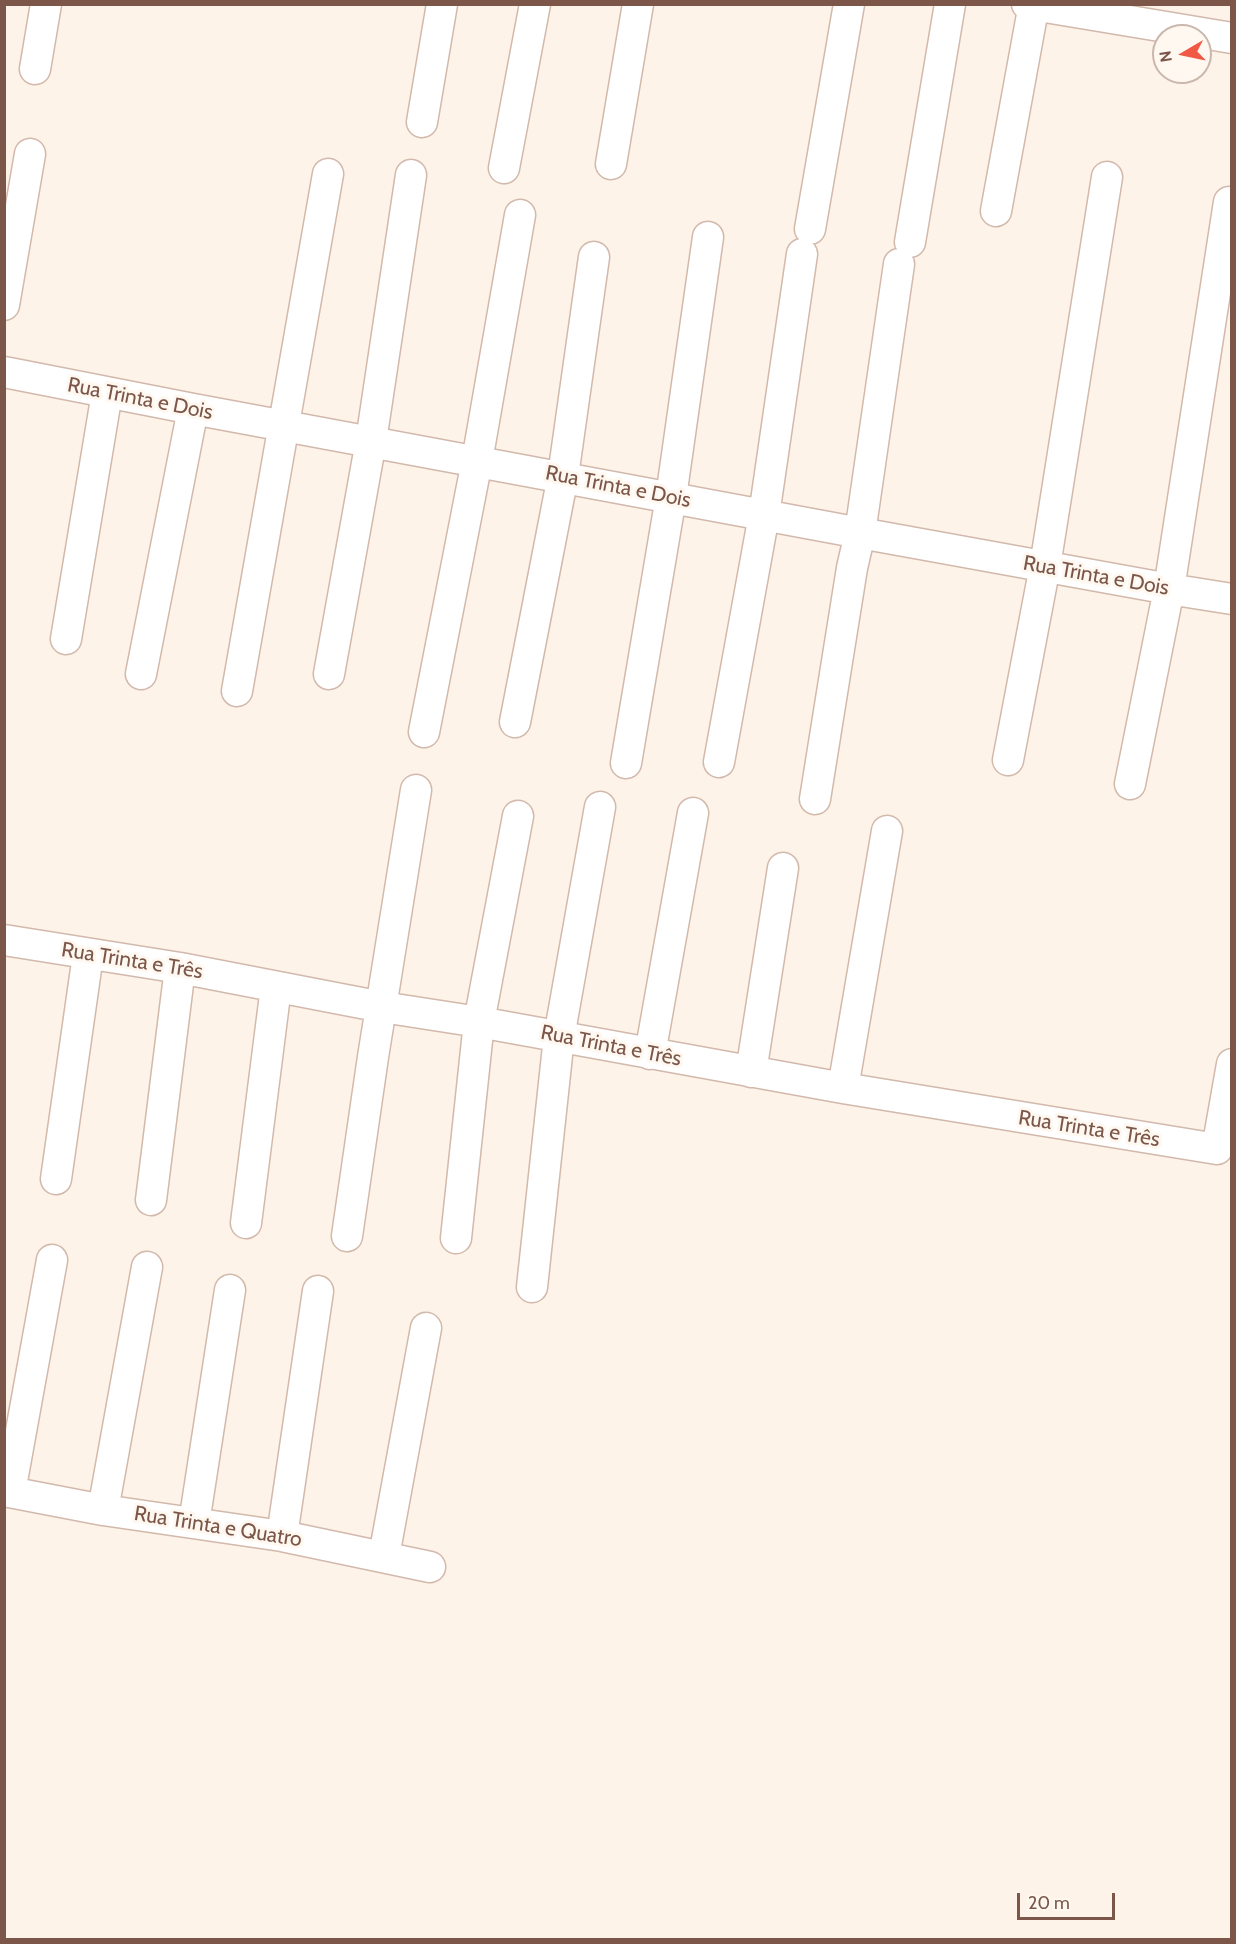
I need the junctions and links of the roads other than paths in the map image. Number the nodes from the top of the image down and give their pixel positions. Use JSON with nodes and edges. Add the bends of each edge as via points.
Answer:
{"nodes":[{"id":1,"x":46,"y":4,"type":"edge"},
{"id":2,"x":442,"y":4,"type":"edge"},
{"id":3,"x":535,"y":4,"type":"edge"},
{"id":4,"x":638,"y":4,"type":"edge"},
{"id":5,"x":849,"y":4,"type":"edge"},
{"id":6,"x":950,"y":4,"type":"edge"},
{"id":7,"x":1031,"y":5,"type":"edge"},
{"id":8,"x":1232,"y":38,"type":"edge"},
{"id":9,"x":35,"y":69,"type":"dead end"},
{"id":10,"x":422,"y":122,"type":"dead end"},
{"id":11,"x":30,"y":154,"type":"dead end"},
{"id":12,"x":611,"y":164,"type":"dead end"},
{"id":13,"x":504,"y":168,"type":"dead end"},
{"id":14,"x":328,"y":174,"type":"dead end"},
{"id":15,"x":411,"y":175,"type":"dead end"},
{"id":16,"x":1107,"y":177,"type":"dead end"},
{"id":17,"x":1229,"y":202,"type":"dead end"},
{"id":18,"x":996,"y":211,"type":"dead end"},
{"id":19,"x":520,"y":214,"type":"dead end"},
{"id":20,"x":708,"y":237,"type":"dead end"},
{"id":21,"x":594,"y":257,"type":"dead end"},
{"id":22,"x":4,"y":305,"type":"edge"},
{"id":23,"x":4,"y":372,"type":"edge"},
{"id":24,"x":107,"y":393,"type":"junction"},
{"id":25,"x":193,"y":409,"type":"junction"},
{"id":26,"x":282,"y":426,"type":"junction"},
{"id":27,"x":371,"y":441,"type":"junction"},
{"id":28,"x":477,"y":461,"type":"junction"},
{"id":29,"x":563,"y":476,"type":"junction"},
{"id":30,"x":671,"y":497,"type":"junction"},
{"id":31,"x":764,"y":515,"type":"junction"},
{"id":32,"x":860,"y":532,"type":"junction"},
{"id":33,"x":1045,"y":566,"type":"junction"},
{"id":34,"x":1169,"y":589,"type":"junction"},
{"id":35,"x":1232,"y":599,"type":"edge"},
{"id":36,"x":66,"y":639,"type":"dead end"},
{"id":37,"x":141,"y":674,"type":"dead end"},
{"id":38,"x":329,"y":674,"type":"dead end"},
{"id":39,"x":237,"y":691,"type":"dead end"},
{"id":40,"x":516,"y":722,"type":"dead end"},
{"id":41,"x":424,"y":732,"type":"dead end"},
{"id":42,"x":1008,"y":760,"type":"dead end"},
{"id":43,"x":719,"y":762,"type":"dead end"},
{"id":44,"x":626,"y":763,"type":"dead end"},
{"id":45,"x":1130,"y":784,"type":"dead end"},
{"id":46,"x":416,"y":790,"type":"dead end"},
{"id":47,"x":814,"y":799,"type":"dead end"},
{"id":48,"x":600,"y":807,"type":"dead end"},
{"id":49,"x":693,"y":813,"type":"dead end"},
{"id":50,"x":518,"y":816,"type":"dead end"},
{"id":51,"x":887,"y":831,"type":"dead end"},
{"id":52,"x":783,"y":868,"type":"dead end"},
{"id":53,"x":4,"y":940,"type":"edge"},
{"id":54,"x":88,"y":955,"type":"junction"},
{"id":55,"x":180,"y":969,"type":"junction"},
{"id":56,"x":276,"y":987,"type":"junction"},
{"id":57,"x":382,"y":1007,"type":"junction"},
{"id":58,"x":479,"y":1022,"type":"junction"},
{"id":59,"x":559,"y":1037,"type":"junction"},
{"id":60,"x":650,"y":1054,"type":"junction"},
{"id":61,"x":1232,"y":1064,"type":"edge"},
{"id":62,"x":750,"y":1072,"type":"junction"},
{"id":63,"x":843,"y":1088,"type":"junction"},
{"id":64,"x":56,"y":1179,"type":"dead end"},
{"id":65,"x":151,"y":1200,"type":"dead end"},
{"id":66,"x":246,"y":1223,"type":"dead end"},
{"id":67,"x":347,"y":1236,"type":"dead end"},
{"id":68,"x":456,"y":1238,"type":"dead end"},
{"id":69,"x":52,"y":1260,"type":"dead end"},
{"id":70,"x":147,"y":1267,"type":"dead end"},
{"id":71,"x":532,"y":1287,"type":"dead end"},
{"id":72,"x":230,"y":1290,"type":"dead end"},
{"id":73,"x":318,"y":1291,"type":"dead end"},
{"id":74,"x":426,"y":1328,"type":"dead end"},
{"id":75,"x":7,"y":1492,"type":"edge"},
{"id":76,"x":103,"y":1510,"type":"junction"},
{"id":77,"x":194,"y":1523,"type":"junction"},
{"id":78,"x":282,"y":1536,"type":"junction"},
{"id":79,"x":384,"y":1556,"type":"junction"},
{"id":80,"x":430,"y":1567,"type":"dead end"}],
"edges":[{"from":1,"to":9,"type":"street"},
{"from":2,"to":10,"type":"street"},
{"from":3,"to":13,"type":"street"},
{"from":4,"to":12,"type":"street"},
{"from":5,"to":31,"type":"street","via":[[806,242]]},
{"from":6,"to":32,"type":"street"},
{"from":7,"to":8,"type":"street"},
{"from":7,"to":18,"type":"street"},
{"from":11,"to":22,"type":"street"},
{"from":14,"to":26,"type":"street"},
{"from":15,"to":27,"type":"street"},
{"from":16,"to":33,"type":"street"},
{"from":17,"to":34,"type":"street"},
{"from":19,"to":28,"type":"street"},
{"from":20,"to":30,"type":"street"},
{"from":21,"to":29,"type":"street"},
{"from":23,"to":24,"type":"street","name":"Rua Trinta e Dois"},
{"from":24,"to":25,"type":"street","name":"Rua Trinta e Dois"},
{"from":24,"to":36,"type":"street"},
{"from":25,"to":26,"type":"street","name":"Rua Trinta e Dois"},
{"from":25,"to":37,"type":"street"},
{"from":26,"to":27,"type":"street","name":"Rua Trinta e Dois"},
{"from":26,"to":39,"type":"street"},
{"from":27,"to":28,"type":"street","name":"Rua Trinta e Dois"},
{"from":27,"to":38,"type":"street"},
{"from":28,"to":29,"type":"street","name":"Rua Trinta e Dois"},
{"from":28,"to":41,"type":"street"},
{"from":29,"to":30,"type":"street","name":"Rua Trinta e Dois"},
{"from":29,"to":40,"type":"street"},
{"from":30,"to":31,"type":"street","name":"Rua Trinta e Dois"},
{"from":30,"to":44,"type":"street"},
{"from":31,"to":32,"type":"street","name":"Rua Trinta e Dois"},
{"from":31,"to":43,"type":"street"},
{"from":32,"to":33,"type":"street","name":"Rua Trinta e Dois"},
{"from":32,"to":47,"type":"street"},
{"from":33,"to":34,"type":"street","name":"Rua Trinta e Dois"},
{"from":33,"to":42,"type":"street"},
{"from":34,"to":35,"type":"street","name":"Rua Trinta e Dois"},
{"from":34,"to":45,"type":"street"},
{"from":46,"to":57,"type":"street"},
{"from":48,"to":59,"type":"street"},
{"from":49,"to":60,"type":"street"},
{"from":50,"to":58,"type":"street"},
{"from":51,"to":63,"type":"street"},
{"from":52,"to":62,"type":"street"},
{"from":53,"to":54,"type":"street","name":"Rua Trinta e Três"},
{"from":54,"to":55,"type":"street","name":"Rua Trinta e Três"},
{"from":54,"to":64,"type":"street"},
{"from":55,"to":56,"type":"street","name":"Rua Trinta e Três"},
{"from":55,"to":65,"type":"street"},
{"from":56,"to":57,"type":"street","name":"Rua Trinta e Três"},
{"from":56,"to":66,"type":"street"},
{"from":57,"to":58,"type":"street","name":"Rua Trinta e Três"},
{"from":57,"to":67,"type":"street"},
{"from":58,"to":59,"type":"street","name":"Rua Trinta e Três"},
{"from":58,"to":68,"type":"street"},
{"from":59,"to":60,"type":"street","name":"Rua Trinta e Três"},
{"from":59,"to":71,"type":"street"},
{"from":60,"to":62,"type":"street","name":"Rua Trinta e Três"},
{"from":61,"to":63,"type":"street","name":"Rua Trinta e Três","via":[[1217,1149]]},
{"from":62,"to":63,"type":"street","name":"Rua Trinta e Três"},
{"from":69,"to":75,"type":"street"},
{"from":70,"to":76,"type":"street"},
{"from":72,"to":77,"type":"street"},
{"from":73,"to":78,"type":"street"},
{"from":74,"to":79,"type":"street"},
{"from":75,"to":76,"type":"street","name":"Rua Trinta e Quatro"},
{"from":76,"to":77,"type":"street","name":"Rua Trinta e Quatro"},
{"from":77,"to":78,"type":"street","name":"Rua Trinta e Quatro"},
{"from":78,"to":79,"type":"street","name":"Rua Trinta e Quatro"},
{"from":79,"to":80,"type":"street","name":"Rua Trinta e Quatro"}]}
